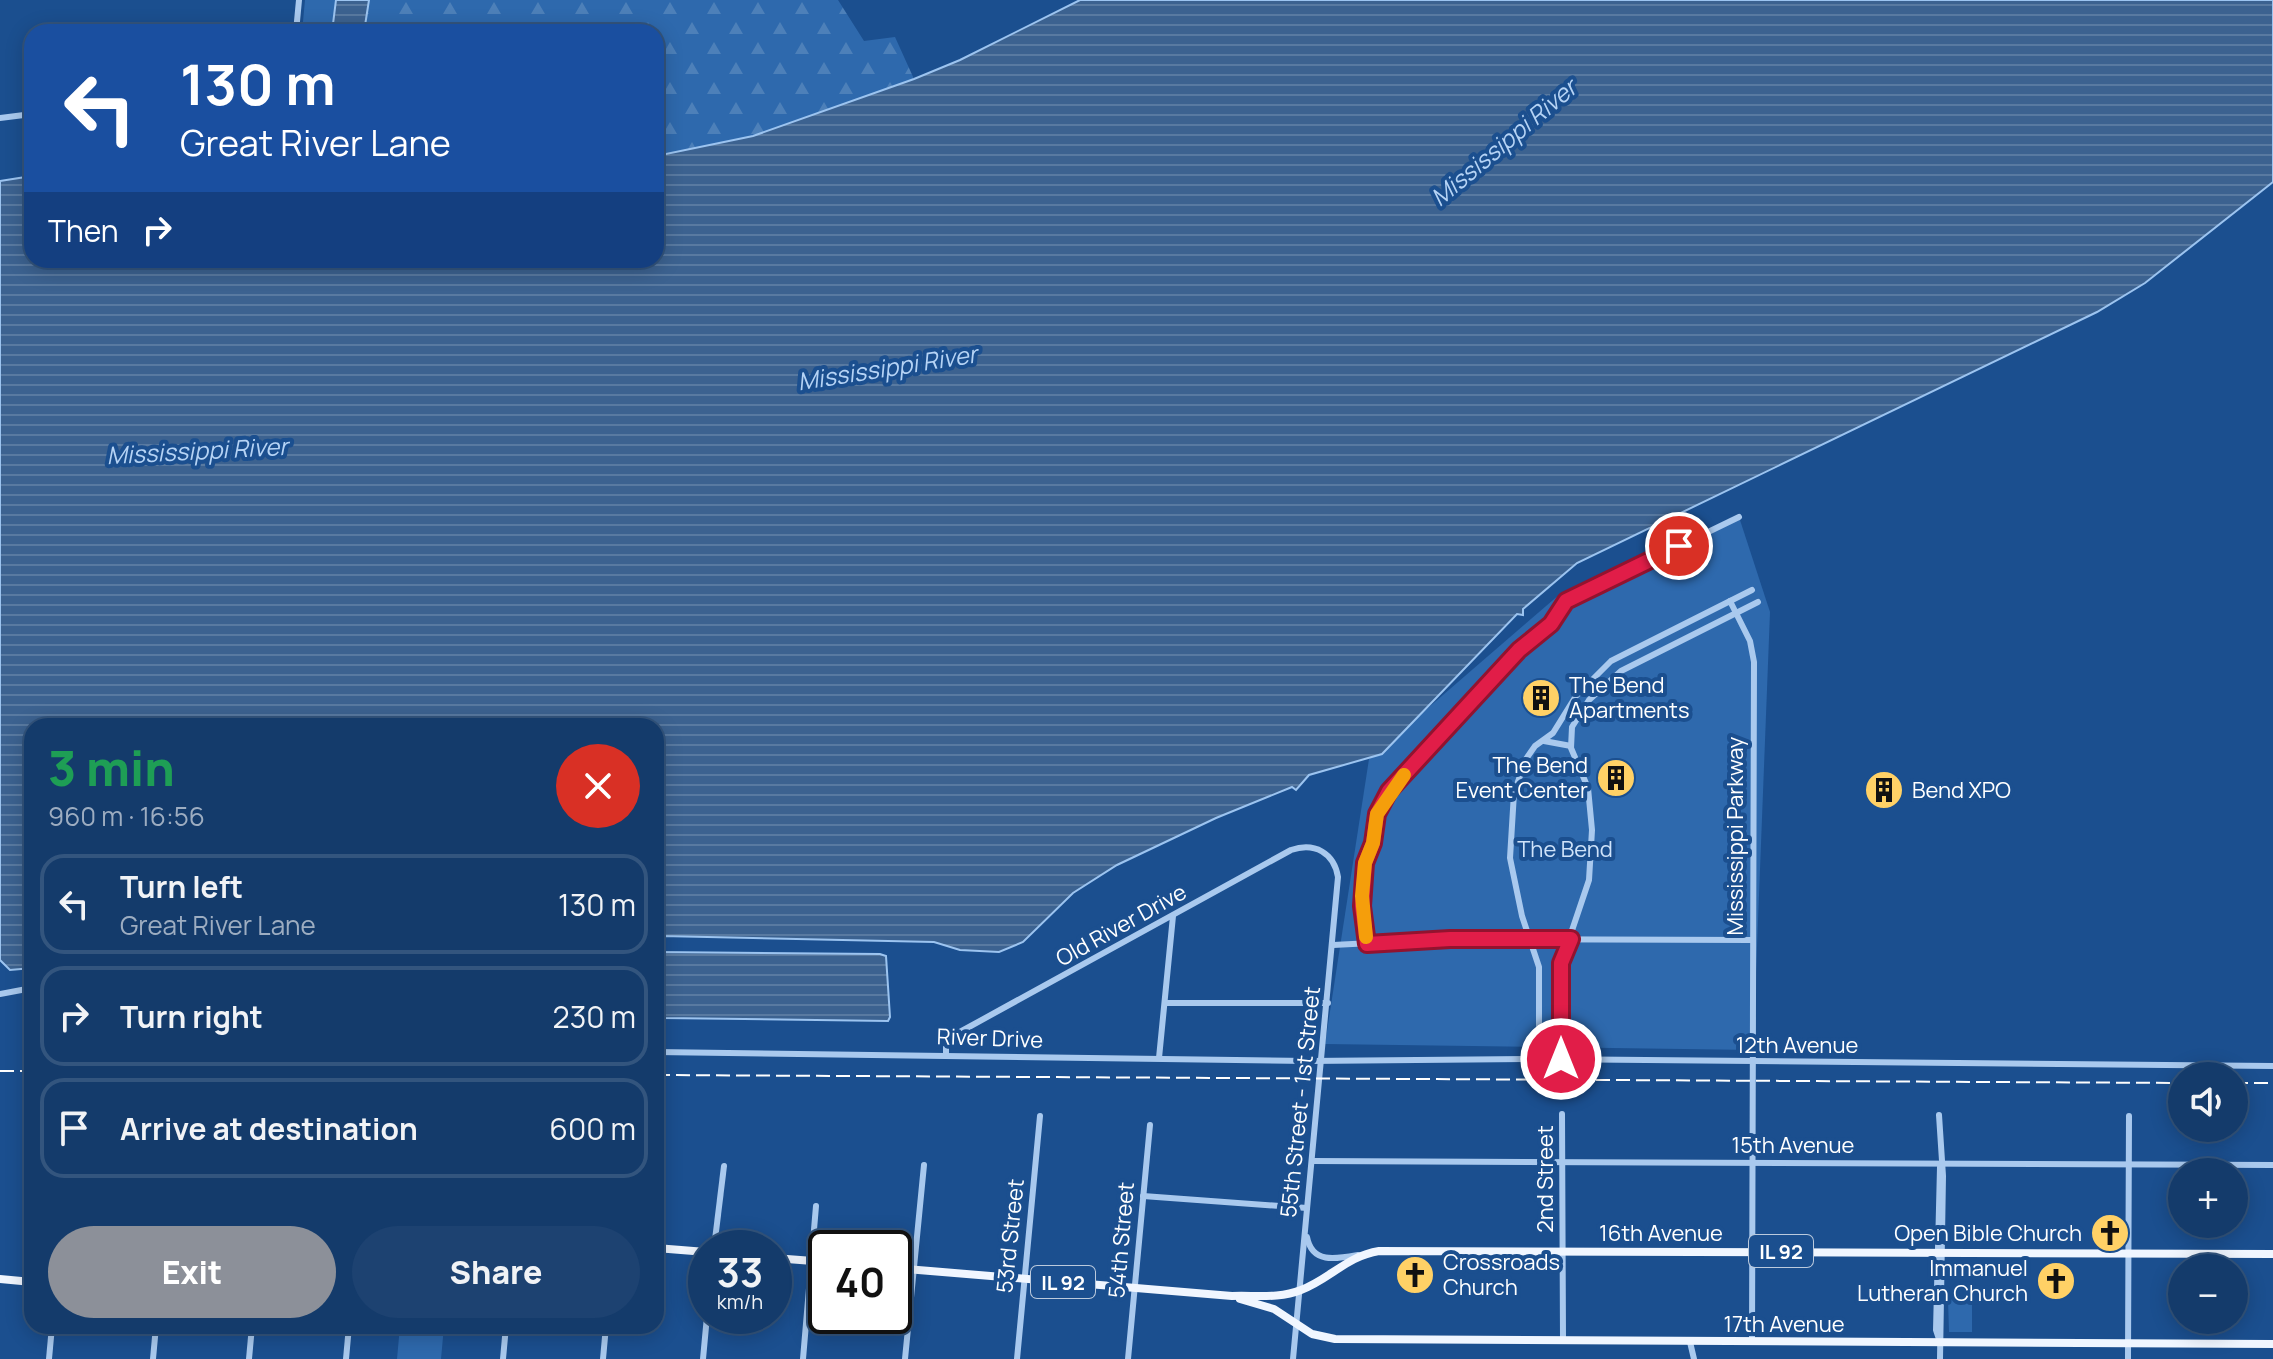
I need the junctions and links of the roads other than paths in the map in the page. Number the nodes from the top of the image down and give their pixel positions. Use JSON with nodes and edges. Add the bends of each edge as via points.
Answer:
{"nodes":[{"id":1,"x":299,"y":0,"type":"edge"},
{"id":2,"x":297,"y":24,"type":"edge"},
{"id":3,"x":24,"y":115,"type":"edge"},
{"id":4,"x":0,"y":118,"type":"edge"},
{"id":5,"x":1739,"y":517,"type":"dead end"},
{"id":6,"x":1752,"y":590,"type":"dead end"},
{"id":7,"x":1730,"y":601,"type":"junction"},
{"id":8,"x":1758,"y":602,"type":"dead end"},
{"id":9,"x":1735,"y":614,"type":"junction"},
{"id":10,"x":1544,"y":741,"type":"junction"},
{"id":11,"x":1571,"y":746,"type":"junction"},
{"id":12,"x":1325,"y":853,"type":"joint"},
{"id":13,"x":1173,"y":916,"type":"junction"},
{"id":14,"x":1531,"y":938,"type":"junction"},
{"id":15,"x":1571,"y":939,"type":"junction"},
{"id":16,"x":1752,"y":940,"type":"junction"},
{"id":17,"x":1367,"y":944,"type":"junction"},
{"id":18,"x":1333,"y":945,"type":"junction"},
{"id":19,"x":24,"y":990,"type":"edge"},
{"id":20,"x":0,"y":994,"type":"edge"},
{"id":21,"x":1165,"y":1003,"type":"junction"},
{"id":22,"x":1328,"y":1003,"type":"junction"},
{"id":23,"x":664,"y":1052,"type":"edge"},
{"id":24,"x":946,"y":1055,"type":"junction"},
{"id":25,"x":1159,"y":1058,"type":"junction"},
{"id":26,"x":1539,"y":1059,"type":"junction"},
{"id":27,"x":1561,"y":1059,"type":"junction"},
{"id":28,"x":1322,"y":1060,"type":"junction"},
{"id":29,"x":1753,"y":1063,"type":"junction"},
{"id":30,"x":2273,"y":1066,"type":"edge"},
{"id":31,"x":1562,"y":1114,"type":"dead end"},
{"id":32,"x":1939,"y":1115,"type":"dead end"},
{"id":33,"x":1040,"y":1116,"type":"dead end"},
{"id":34,"x":2129,"y":1116,"type":"dead end"},
{"id":35,"x":1150,"y":1125,"type":"dead end"},
{"id":36,"x":1312,"y":1161,"type":"junction"},
{"id":37,"x":1563,"y":1162,"type":"junction"},
{"id":38,"x":1752,"y":1163,"type":"junction"},
{"id":39,"x":1940,"y":1164,"type":"junction"},
{"id":40,"x":924,"y":1165,"type":"dead end"},
{"id":41,"x":2129,"y":1165,"type":"junction"},
{"id":42,"x":2273,"y":1165,"type":"edge"},
{"id":43,"x":724,"y":1166,"type":"dead end"},
{"id":44,"x":1143,"y":1196,"type":"junction"},
{"id":45,"x":816,"y":1206,"type":"dead end"},
{"id":46,"x":1307,"y":1208,"type":"junction"},
{"id":47,"x":1305,"y":1229,"type":"junction"},
{"id":48,"x":716,"y":1230,"type":"edge"},
{"id":49,"x":814,"y":1230,"type":"edge"},
{"id":50,"x":664,"y":1249,"type":"edge"},
{"id":51,"x":1563,"y":1250,"type":"junction"},
{"id":52,"x":688,"y":1251,"type":"edge"},
{"id":53,"x":1751,"y":1251,"type":"junction"},
{"id":54,"x":1940,"y":1252,"type":"junction"},
{"id":55,"x":2129,"y":1253,"type":"junction"},
{"id":56,"x":2273,"y":1254,"type":"edge"},
{"id":57,"x":1358,"y":1255,"type":"junction"},
{"id":58,"x":914,"y":1270,"type":"junction"},
{"id":59,"x":0,"y":1279,"type":"edge"},
{"id":60,"x":1024,"y":1279,"type":"junction"},
{"id":61,"x":24,"y":1281,"type":"edge"},
{"id":62,"x":1134,"y":1288,"type":"junction"},
{"id":63,"x":1300,"y":1291,"type":"junction"},
{"id":64,"x":1232,"y":1296,"type":"junction"},
{"id":65,"x":808,"y":1305,"type":"edge"},
{"id":66,"x":1298,"y":1324,"type":"junction"},
{"id":67,"x":51,"y":1334,"type":"edge"},
{"id":68,"x":155,"y":1334,"type":"edge"},
{"id":69,"x":251,"y":1334,"type":"edge"},
{"id":70,"x":348,"y":1334,"type":"edge"},
{"id":71,"x":505,"y":1334,"type":"edge"},
{"id":72,"x":605,"y":1334,"type":"edge"},
{"id":73,"x":705,"y":1334,"type":"edge"},
{"id":74,"x":1563,"y":1340,"type":"junction"},
{"id":75,"x":1690,"y":1342,"type":"junction"},
{"id":76,"x":1752,"y":1342,"type":"junction"},
{"id":77,"x":1940,"y":1342,"type":"junction"},
{"id":78,"x":2128,"y":1344,"type":"junction"},
{"id":79,"x":2273,"y":1344,"type":"edge"},
{"id":80,"x":49,"y":1359,"type":"edge"},
{"id":81,"x":153,"y":1359,"type":"edge"},
{"id":82,"x":249,"y":1359,"type":"edge"},
{"id":83,"x":346,"y":1359,"type":"edge"},
{"id":84,"x":503,"y":1359,"type":"edge"},
{"id":85,"x":603,"y":1359,"type":"edge"},
{"id":86,"x":703,"y":1359,"type":"edge"},
{"id":87,"x":803,"y":1359,"type":"edge"},
{"id":88,"x":905,"y":1359,"type":"edge"},
{"id":89,"x":1017,"y":1359,"type":"edge"},
{"id":90,"x":1128,"y":1359,"type":"edge"},
{"id":91,"x":1293,"y":1359,"type":"edge"},
{"id":92,"x":1694,"y":1359,"type":"edge"},
{"id":93,"x":1940,"y":1359,"type":"edge"},
{"id":94,"x":2128,"y":1359,"type":"edge"}],
"edges":[{"from":1,"to":2,"type":"street"},
{"from":3,"to":4,"type":"street"},
{"from":5,"to":17,"type":"street","via":[[1566,601],[1551,624],[1519,650],[1389,791],[1377,814],[1365,863],[1362,906]]},
{"from":6,"to":7,"type":"street"},
{"from":7,"to":9,"type":"street","name":"Mississippi Parkway"},
{"from":7,"to":10,"type":"street","via":[[1611,661],[1576,696]]},
{"from":8,"to":9,"type":"street"},
{"from":9,"to":11,"type":"street","via":[[1612,677],[1579,714]]},
{"from":9,"to":16,"type":"street","name":"Mississippi Parkway","via":[[1750,641],[1754,662]]},
{"from":10,"to":11,"type":"street"},
{"from":10,"to":14,"type":"street","via":[[1526,759],[1514,793],[1511,824],[1515,888]]},
{"from":11,"to":15,"type":"street","via":[[1588,788],[1592,830],[1589,880]]},
{"from":12,"to":13,"type":"street","name":"Old River Drive","via":[[1310,847],[1291,850]]},
{"from":12,"to":18,"type":"street","name":"55th Street - 1st Street","via":[[1338,877]]},
{"from":13,"to":21,"type":"street"},
{"from":13,"to":24,"type":"street","name":"Old River Drive","via":[[957,1034],[946,1046]]},
{"from":14,"to":15,"type":"street"},
{"from":14,"to":17,"type":"street"},
{"from":14,"to":26,"type":"street","via":[[1539,967]]},
{"from":15,"to":16,"type":"street"},
{"from":15,"to":27,"type":"street","via":[[1561,963]]},
{"from":16,"to":29,"type":"street","name":"Mississippi Parkway"},
{"from":17,"to":18,"type":"street"},
{"from":18,"to":22,"type":"street","name":"55th Street - 1st Street"},
{"from":19,"to":20,"type":"street"},
{"from":21,"to":22,"type":"street"},
{"from":21,"to":25,"type":"street"},
{"from":22,"to":28,"type":"street","name":"55th Street - 1st Street"},
{"from":23,"to":24,"type":"street","name":"River Drive"},
{"from":24,"to":25,"type":"street","name":"River Drive"},
{"from":25,"to":28,"type":"street","name":"River Drive"},
{"from":26,"to":27,"type":"street","name":"12th Avenue"},
{"from":26,"to":28,"type":"street","name":"12th Avenue"},
{"from":27,"to":29,"type":"street","name":"12th Avenue"},
{"from":28,"to":36,"type":"street","name":"55th Street - 1st Street"},
{"from":29,"to":30,"type":"street","name":"12th Avenue"},
{"from":29,"to":38,"type":"street","name":"Mississippi Parkway"},
{"from":31,"to":37,"type":"street","name":"2nd Street"},
{"from":32,"to":39,"type":"street"},
{"from":33,"to":60,"type":"street","name":"53rd Street"},
{"from":34,"to":41,"type":"street"},
{"from":35,"to":44,"type":"street","name":"54th Street"},
{"from":36,"to":37,"type":"street","name":"15th Avenue"},
{"from":36,"to":46,"type":"street","name":"55th Street - 1st Street"},
{"from":37,"to":38,"type":"street","name":"15th Avenue"},
{"from":37,"to":51,"type":"street","name":"2nd Street"},
{"from":38,"to":39,"type":"street","name":"15th Avenue"},
{"from":38,"to":53,"type":"street","name":"Mississippi Parkway"},
{"from":39,"to":41,"type":"street","name":"15th Avenue"},
{"from":39,"to":54,"type":"street"},
{"from":40,"to":58,"type":"street"},
{"from":41,"to":42,"type":"street","name":"15th Avenue"},
{"from":41,"to":55,"type":"street"},
{"from":43,"to":48,"type":"street"},
{"from":44,"to":46,"type":"street"},
{"from":44,"to":62,"type":"street","name":"54th Street"},
{"from":45,"to":49,"type":"street"},
{"from":46,"to":47,"type":"street","name":"55th Street - 1st Street"},
{"from":47,"to":57,"type":"street","via":[[1318,1256]]},
{"from":47,"to":63,"type":"street","name":"55th Street - 1st Street"},
{"from":50,"to":52,"type":"main road"},
{"from":51,"to":53,"type":"main road","name":"16th Avenue","number":"IL 92"},
{"from":51,"to":57,"type":"main road","name":"16th Avenue","number":"IL 92"},
{"from":51,"to":74,"type":"street","name":"2nd Street"},
{"from":53,"to":54,"type":"main road","name":"16th Avenue","number":"IL 92"},
{"from":53,"to":76,"type":"street","name":"Mississippi Parkway"},
{"from":54,"to":55,"type":"main road","name":"16th Avenue","number":"IL 92"},
{"from":54,"to":77,"type":"street"},
{"from":55,"to":56,"type":"main road","name":"16th Avenue","number":"IL 92"},
{"from":55,"to":78,"type":"street"},
{"from":57,"to":63,"type":"main road","name":"16th Avenue","number":"IL 92"},
{"from":58,"to":60,"type":"main road","number":"IL 92"},
{"from":58,"to":88,"type":"street"},
{"from":59,"to":61,"type":"main road"},
{"from":60,"to":62,"type":"main road","number":"IL 92"},
{"from":60,"to":89,"type":"street","name":"53rd Street"},
{"from":62,"to":64,"type":"main road","number":"IL 92"},
{"from":62,"to":90,"type":"street","name":"54th Street"},
{"from":63,"to":64,"type":"main road","number":"IL 92"},
{"from":63,"to":66,"type":"street","name":"55th Street - 1st Street"},
{"from":64,"to":66,"type":"main road","number":"IL 92","via":[[1267,1306]]},
{"from":65,"to":87,"type":"street"},
{"from":66,"to":74,"type":"main road","name":"17th Avenue","number":"IL 92","via":[[1312,1334],[1335,1339]]},
{"from":66,"to":91,"type":"street","name":"55th Street - 1st Street"},
{"from":67,"to":80,"type":"street"},
{"from":68,"to":81,"type":"street"},
{"from":69,"to":82,"type":"street"},
{"from":70,"to":83,"type":"street"},
{"from":71,"to":84,"type":"street"},
{"from":72,"to":85,"type":"street"},
{"from":73,"to":86,"type":"street"},
{"from":74,"to":75,"type":"main road","name":"17th Avenue","number":"IL 92"},
{"from":75,"to":76,"type":"main road","name":"17th Avenue","number":"IL 92"},
{"from":75,"to":92,"type":"street"},
{"from":76,"to":77,"type":"main road","name":"17th Avenue","number":"IL 92"},
{"from":77,"to":78,"type":"main road","name":"17th Avenue","number":"IL 92"},
{"from":77,"to":93,"type":"street"},
{"from":78,"to":79,"type":"main road","name":"17th Avenue","number":"IL 92"},
{"from":78,"to":94,"type":"street"}]}
